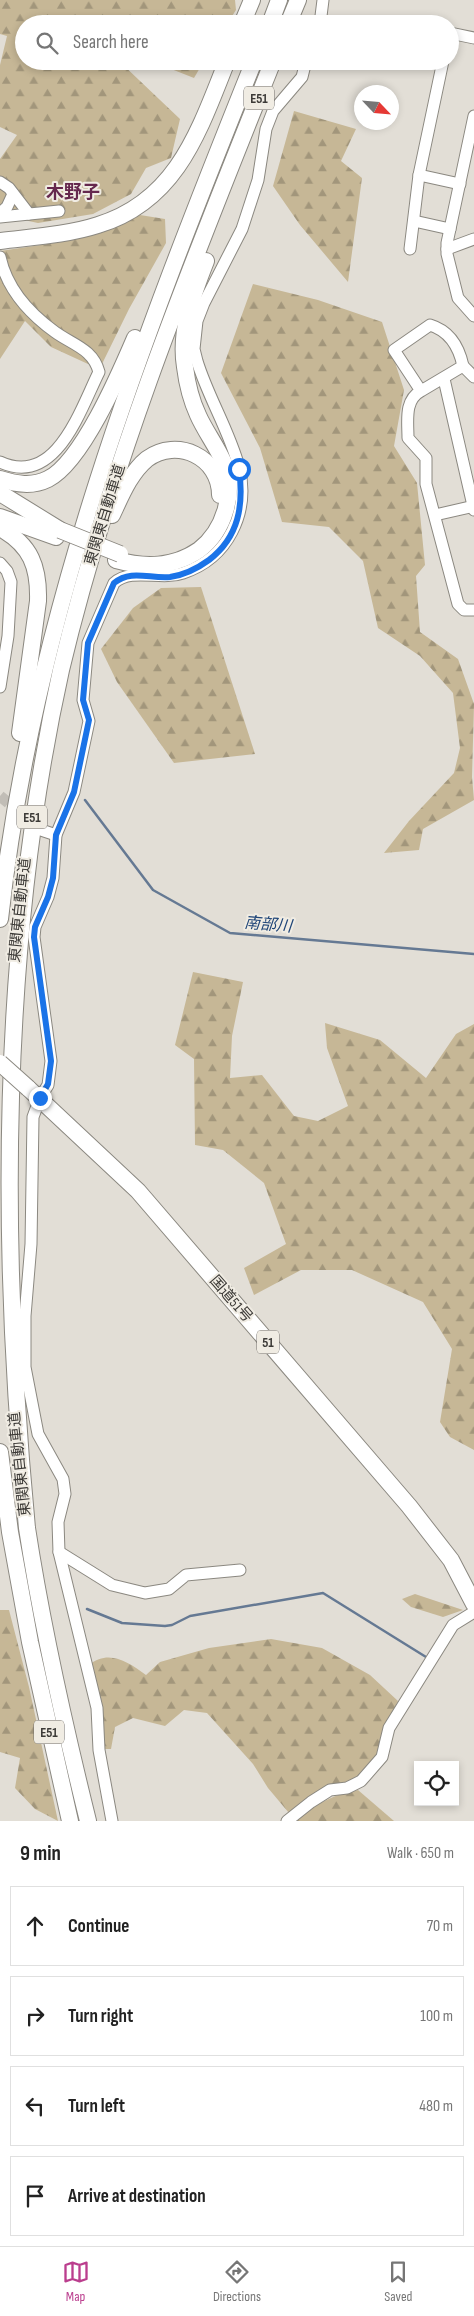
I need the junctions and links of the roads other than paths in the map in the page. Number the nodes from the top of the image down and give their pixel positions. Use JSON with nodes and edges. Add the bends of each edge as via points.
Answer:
{"nodes":[{"id":1,"x":252,"y":0,"type":"edge"},
{"id":2,"x":279,"y":0,"type":"edge"},
{"id":3,"x":298,"y":0,"type":"edge"},
{"id":4,"x":323,"y":0,"type":"edge"},
{"id":5,"x":246,"y":15,"type":"edge"},
{"id":6,"x":273,"y":15,"type":"edge"},
{"id":7,"x":292,"y":15,"type":"edge"},
{"id":8,"x":321,"y":15,"type":"edge"},
{"id":9,"x":459,"y":35,"type":"edge"},
{"id":10,"x":474,"y":38,"type":"edge"},
{"id":11,"x":223,"y":70,"type":"edge"},
{"id":12,"x":250,"y":70,"type":"edge"},
{"id":13,"x":269,"y":70,"type":"edge"},
{"id":14,"x":304,"y":70,"type":"edge"},
{"id":15,"x":440,"y":70,"type":"edge"},
{"id":16,"x":474,"y":116,"type":"edge"},
{"id":17,"x":244,"y":134,"type":"junction"},
{"id":18,"x":222,"y":141,"type":"junction"},
{"id":19,"x":419,"y":175,"type":"junction"},
{"id":20,"x":0,"y":182,"type":"edge"},
{"id":21,"x":460,"y":184,"type":"junction"},
{"id":22,"x":13,"y":194,"type":"junction"},
{"id":23,"x":59,"y":211,"type":"dead end"},
{"id":24,"x":0,"y":213,"type":"edge"},
{"id":25,"x":30,"y":214,"type":"junction"},
{"id":26,"x":0,"y":217,"type":"edge"},
{"id":27,"x":414,"y":221,"type":"junction"},
{"id":28,"x":450,"y":229,"type":"junction"},
{"id":29,"x":474,"y":239,"type":"edge"},
{"id":30,"x":0,"y":241,"type":"edge"},
{"id":31,"x":410,"y":249,"type":"dead end"},
{"id":32,"x":447,"y":249,"type":"junction"},
{"id":33,"x":0,"y":258,"type":"edge"},
{"id":34,"x":473,"y":313,"type":"edge"},
{"id":35,"x":463,"y":366,"type":"junction"},
{"id":36,"x":474,"y":378,"type":"edge"},
{"id":37,"x":444,"y":379,"type":"junction"},
{"id":38,"x":421,"y":390,"type":"junction"},
{"id":39,"x":0,"y":462,"type":"edge"},
{"id":40,"x":0,"y":480,"type":"edge"},
{"id":41,"x":0,"y":493,"type":"edge"},
{"id":42,"x":474,"y":507,"type":"edge"},
{"id":43,"x":435,"y":515,"type":"junction"},
{"id":44,"x":0,"y":517,"type":"edge"},
{"id":45,"x":0,"y":528,"type":"edge"},
{"id":46,"x":58,"y":534,"type":"junction"},
{"id":47,"x":118,"y":557,"type":"junction"},
{"id":48,"x":0,"y":563,"type":"edge"},
{"id":49,"x":77,"y":610,"type":"junction"},
{"id":50,"x":473,"y":614,"type":"edge"},
{"id":51,"x":0,"y":687,"type":"edge"},
{"id":52,"x":41,"y":830,"type":"tunnel mouth"},
{"id":53,"x":12,"y":832,"type":"junction"},
{"id":54,"x":56,"y":835,"type":"junction"},
{"id":55,"x":0,"y":919,"type":"edge"},
{"id":56,"x":0,"y":1063,"type":"edge"},
{"id":57,"x":34,"y":1093,"type":"junction"},
{"id":58,"x":0,"y":1452,"type":"edge"},
{"id":59,"x":59,"y":1552,"type":"junction"},
{"id":60,"x":240,"y":1570,"type":"dead end"},
{"id":61,"x":474,"y":1604,"type":"edge"},
{"id":62,"x":474,"y":1612,"type":"edge"},
{"id":63,"x":70,"y":1821,"type":"edge"},
{"id":64,"x":88,"y":1821,"type":"edge"},
{"id":65,"x":112,"y":1821,"type":"edge"},
{"id":66,"x":287,"y":1821,"type":"edge"}],
"edges":[{"from":1,"to":5,"type":"highway"},
{"from":2,"to":6,"type":"highway"},
{"from":3,"to":7,"type":"highway"},
{"from":4,"to":8,"type":"street"},
{"from":9,"to":10,"type":"street"},
{"from":11,"to":30,"type":"highway","via":[[189,151],[174,174],[139,206],[97,226]]},
{"from":12,"to":18,"type":"highway","name":"東関東自動車道","number":"E51"},
{"from":13,"to":17,"type":"highway","name":"東関東自動車道","number":"E51"},
{"from":14,"to":54,"type":"street","via":[[302,77],[273,111],[266,129],[258,180],[242,229],[204,303],[196,328],[194,349],[200,370],[239,469],[242,499],[235,530],[226,543],[200,566],[170,577],[131,574],[114,583],[88,643],[83,700],[89,720],[74,792]]},
{"from":15,"to":19,"type":"street"},
{"from":16,"to":21,"type":"street"},
{"from":17,"to":47,"type":"highway","via":[[218,226],[191,303],[184,344],[184,366],[193,402],[224,463],[227,476],[229,493],[223,518],[210,540],[181,560],[146,566]]},
{"from":17,"to":49,"type":"highway","name":"東関東自動車道","number":"E51","via":[[150,376],[108,500]]},
{"from":18,"to":40,"type":"highway","via":[[122,368],[80,446],[66,465],[49,478],[26,484]]},
{"from":18,"to":53,"type":"highway","name":"東関東自動車道","number":"E51","via":[[134,372],[74,552],[45,667]]},
{"from":19,"to":21,"type":"street"},
{"from":19,"to":27,"type":"street"},
{"from":20,"to":22,"type":"street"},
{"from":21,"to":28,"type":"street"},
{"from":22,"to":24,"type":"street"},
{"from":22,"to":25,"type":"street"},
{"from":23,"to":25,"type":"street"},
{"from":25,"to":26,"type":"street"},
{"from":27,"to":28,"type":"street"},
{"from":27,"to":31,"type":"street"},
{"from":28,"to":32,"type":"street"},
{"from":29,"to":32,"type":"street"},
{"from":32,"to":34,"type":"street","via":[[458,298]]},
{"from":33,"to":39,"type":"street","via":[[7,279],[23,303],[56,333],[93,357],[99,372],[70,429],[50,457],[24,468]]},
{"from":35,"to":36,"type":"street"},
{"from":35,"to":37,"type":"street"},
{"from":35,"to":38,"type":"street","via":[[457,346],[449,336],[430,325],[394,350]]},
{"from":37,"to":38,"type":"street"},
{"from":37,"to":42,"type":"street"},
{"from":38,"to":43,"type":"street","via":[[408,404],[408,438],[426,458],[426,484]]},
{"from":41,"to":46,"type":"highway"},
{"from":42,"to":43,"type":"street"},
{"from":43,"to":50,"type":"street","via":[[458,604]]},
{"from":44,"to":46,"type":"highway"},
{"from":45,"to":53,"type":"highway","via":[[27,551],[38,581],[12,786]]},
{"from":46,"to":47,"type":"highway","bridge":true},
{"from":47,"to":49,"type":"highway","via":[[170,556],[205,534],[217,510],[220,493],[215,474],[202,458],[187,451],[168,450],[153,455],[139,468],[105,529]]},
{"from":48,"to":51,"type":"street","via":[[11,582],[8,636]]},
{"from":49,"to":64,"type":"highway","name":"東関東自動車道","number":"E51","via":[[46,738],[17,934],[8,1042],[4,1241],[14,1423],[28,1531],[53,1666]]},
{"from":52,"to":54,"type":"street"},
{"from":53,"to":55,"type":"highway","name":"東関東自動車道","number":"E51"},
{"from":54,"to":57,"type":"street","via":[[53,878],[34,937],[51,1061],[48,1084]]},
{"from":56,"to":57,"type":"highway","name":"国道51号","number":"51","bridge":true},
{"from":57,"to":59,"type":"street","via":[[25,1367],[38,1434],[63,1479],[65,1494],[58,1522]]},
{"from":57,"to":61,"type":"highway","name":"国道51号","number":"51","via":[[138,1191],[403,1498],[451,1560]]},
{"from":58,"to":63,"type":"highway","name":"東関東自動車道","number":"E51","via":[[10,1532],[30,1642]]},
{"from":59,"to":60,"type":"street","via":[[112,1585],[145,1593],[169,1589],[186,1575]]},
{"from":59,"to":65,"type":"street","via":[[97,1708],[99,1750]]},
{"from":62,"to":66,"type":"street","via":[[453,1625],[389,1728],[382,1757],[362,1781],[347,1788],[330,1790]]}]}
